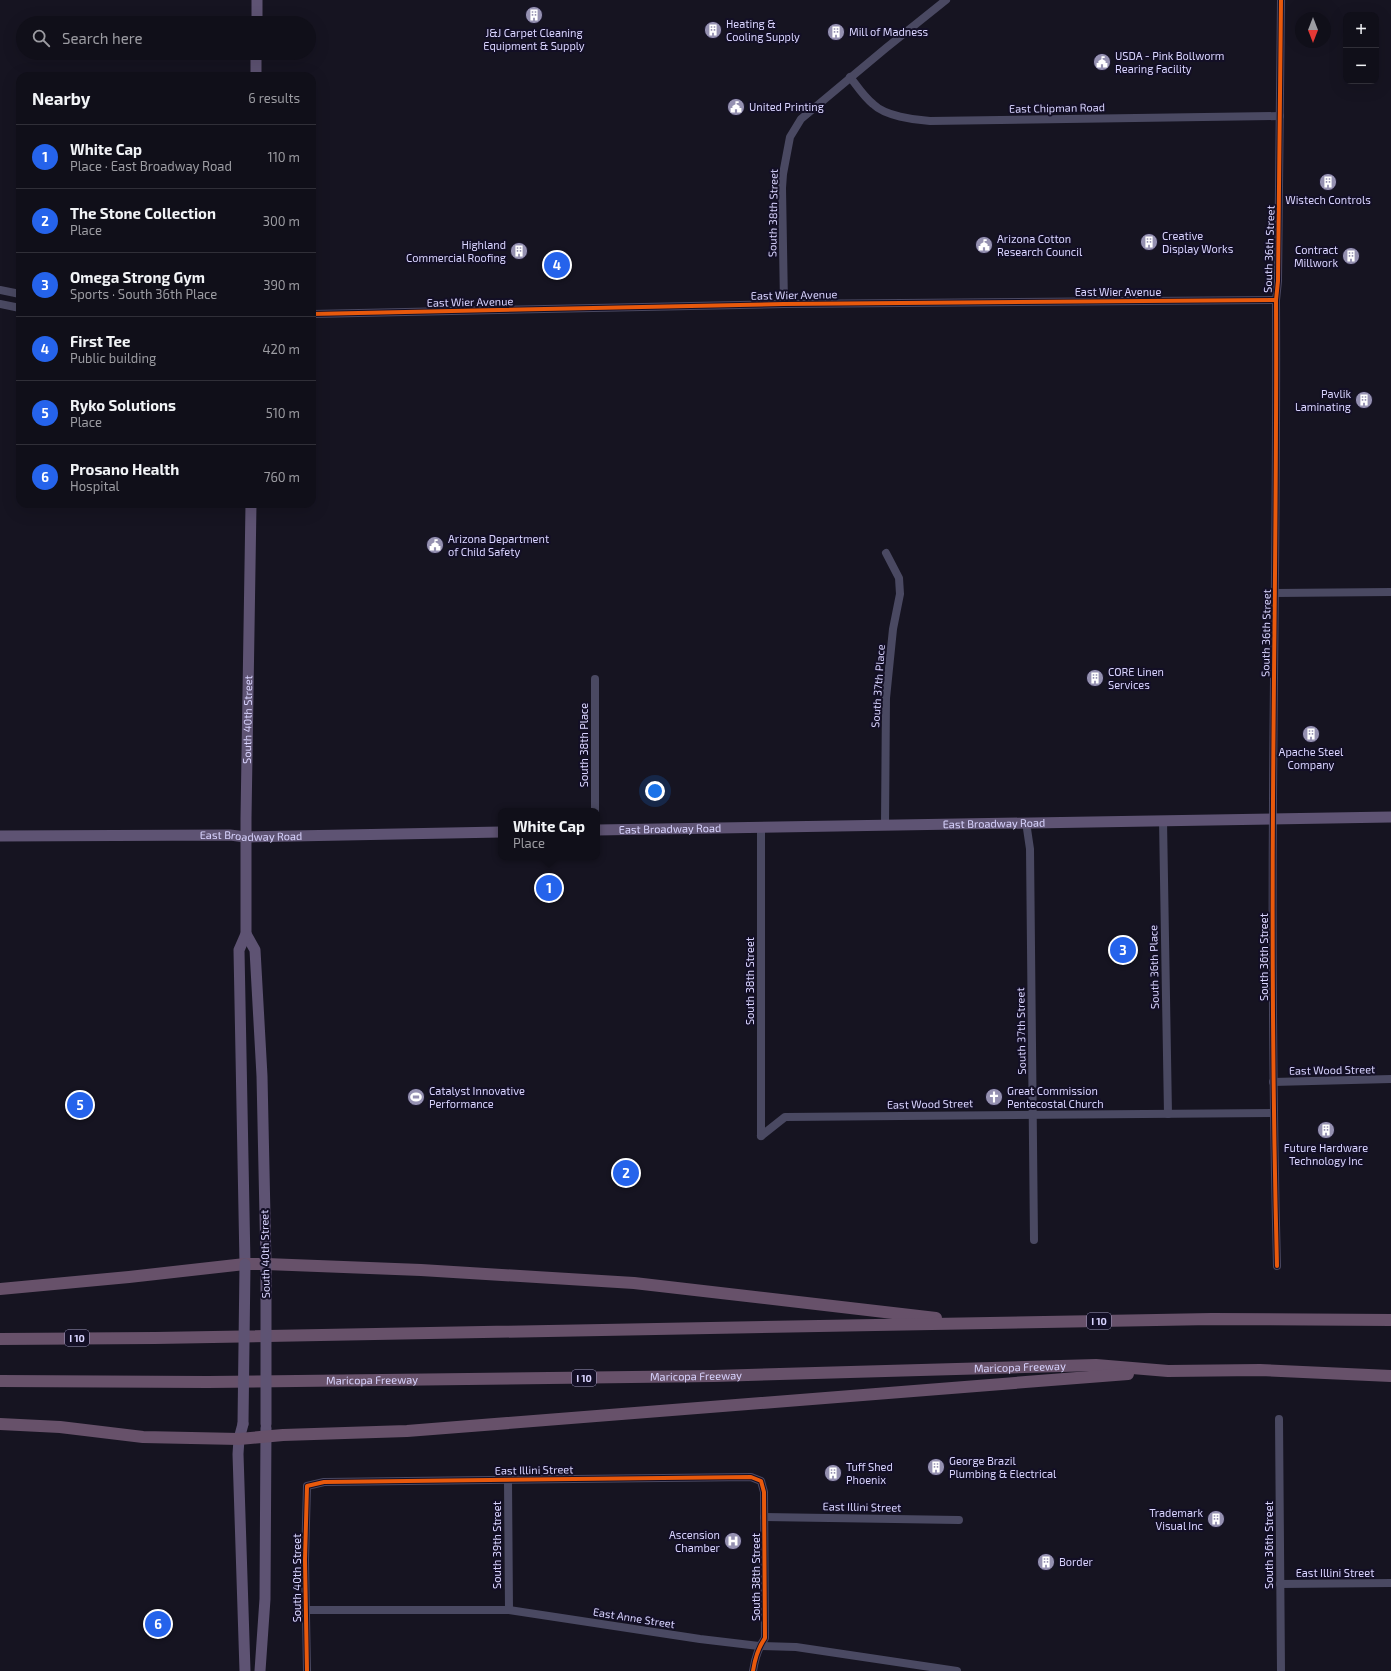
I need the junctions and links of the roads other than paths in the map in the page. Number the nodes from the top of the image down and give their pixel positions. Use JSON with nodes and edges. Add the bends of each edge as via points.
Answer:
{"nodes":[{"id":1,"x":257,"y":0,"type":"edge"},
{"id":2,"x":946,"y":0,"type":"edge"},
{"id":3,"x":1281,"y":0,"type":"edge"},
{"id":4,"x":257,"y":16,"type":"edge"},
{"id":5,"x":256,"y":60,"type":"edge"},
{"id":6,"x":256,"y":72,"type":"edge"},
{"id":7,"x":850,"y":77,"type":"junction"},
{"id":8,"x":1280,"y":116,"type":"junction"},
{"id":9,"x":0,"y":290,"type":"edge"},
{"id":10,"x":16,"y":293,"type":"edge"},
{"id":11,"x":1276,"y":300,"type":"junction"},
{"id":12,"x":0,"y":304,"type":"edge"},
{"id":13,"x":784,"y":304,"type":"junction"},
{"id":14,"x":16,"y":307,"type":"edge"},
{"id":15,"x":316,"y":314,"type":"edge"},
{"id":16,"x":250,"y":508,"type":"edge"},
{"id":17,"x":886,"y":554,"type":"dead end"},
{"id":18,"x":1391,"y":592,"type":"edge"},
{"id":19,"x":1275,"y":593,"type":"junction"},
{"id":20,"x":595,"y":679,"type":"dead end"},
{"id":21,"x":595,"y":808,"type":"edge"},
{"id":22,"x":1391,"y":816,"type":"edge"},
{"id":23,"x":1273,"y":818,"type":"junction"},
{"id":24,"x":1163,"y":820,"type":"junction"},
{"id":25,"x":1026,"y":822,"type":"junction"},
{"id":26,"x":885,"y":825,"type":"junction"},
{"id":27,"x":761,"y":827,"type":"junction"},
{"id":28,"x":600,"y":830,"type":"edge"},
{"id":29,"x":498,"y":832,"type":"edge"},
{"id":30,"x":0,"y":836,"type":"edge"},
{"id":31,"x":246,"y":836,"type":"junction"},
{"id":32,"x":246,"y":934,"type":"junction"},
{"id":33,"x":1391,"y":1079,"type":"edge"},
{"id":34,"x":1273,"y":1082,"type":"junction"},
{"id":35,"x":1274,"y":1113,"type":"junction"},
{"id":36,"x":1033,"y":1114,"type":"junction"},
{"id":37,"x":1168,"y":1114,"type":"junction"},
{"id":38,"x":761,"y":1136,"type":"joint"},
{"id":39,"x":1034,"y":1240,"type":"dead end"},
{"id":40,"x":245,"y":1264,"type":"junction"},
{"id":41,"x":266,"y":1264,"type":"junction"},
{"id":42,"x":1277,"y":1266,"type":"dead end"},
{"id":43,"x":0,"y":1289,"type":"edge"},
{"id":44,"x":1391,"y":1320,"type":"edge"},
{"id":45,"x":985,"y":1324,"type":"junction"},
{"id":46,"x":0,"y":1339,"type":"edge"},
{"id":47,"x":1168,"y":1372,"type":"junction"},
{"id":48,"x":1391,"y":1376,"type":"edge"},
{"id":49,"x":0,"y":1381,"type":"edge"},
{"id":50,"x":1279,"y":1419,"type":"dead end"},
{"id":51,"x":0,"y":1424,"type":"edge"},
{"id":52,"x":266,"y":1438,"type":"junction"},
{"id":53,"x":239,"y":1439,"type":"junction"},
{"id":54,"x":508,"y":1480,"type":"junction"},
{"id":55,"x":761,"y":1480,"type":"joint"},
{"id":56,"x":307,"y":1486,"type":"joint"},
{"id":57,"x":764,"y":1517,"type":"junction"},
{"id":58,"x":959,"y":1520,"type":"dead end"},
{"id":59,"x":1391,"y":1583,"type":"edge"},
{"id":60,"x":1280,"y":1584,"type":"junction"},
{"id":61,"x":306,"y":1610,"type":"junction"},
{"id":62,"x":509,"y":1610,"type":"junction"},
{"id":63,"x":760,"y":1646,"type":"junction"},
{"id":64,"x":244,"y":1671,"type":"edge"},
{"id":65,"x":260,"y":1671,"type":"edge"},
{"id":66,"x":307,"y":1671,"type":"edge"},
{"id":67,"x":753,"y":1671,"type":"edge"},
{"id":68,"x":957,"y":1671,"type":"edge"},
{"id":69,"x":1281,"y":1671,"type":"edge"}],
"edges":[{"from":1,"to":4,"type":"main road"},
{"from":2,"to":7,"type":"street","name":"South 38th Street"},
{"from":3,"to":8,"type":"street","name":"South 36th Street"},
{"from":5,"to":6,"type":"main road"},
{"from":7,"to":8,"type":"street","name":"East Chipman Road","via":[[874,106],[899,117],[930,122]]},
{"from":7,"to":13,"type":"street","name":"South 38th Street","via":[[801,119],[790,137],[782,188]]},
{"from":8,"to":11,"type":"street","name":"South 36th Street"},
{"from":9,"to":10,"type":"street"},
{"from":11,"to":13,"type":"street","name":"East Wier Avenue"},
{"from":11,"to":19,"type":"street","name":"South 36th Street"},
{"from":12,"to":14,"type":"street"},
{"from":13,"to":15,"type":"street","name":"East Wier Avenue"},
{"from":16,"to":31,"type":"main road","name":"South 40th Street"},
{"from":17,"to":26,"type":"street","name":"South 37th Place","via":[[899,578],[900,594],[893,629],[886,698]]},
{"from":18,"to":19,"type":"street"},
{"from":19,"to":23,"type":"street","name":"South 36th Street"},
{"from":20,"to":21,"type":"street","name":"South 38th Place"},
{"from":22,"to":23,"type":"main road","name":"East Broadway Road"},
{"from":23,"to":24,"type":"main road","name":"East Broadway Road"},
{"from":23,"to":34,"type":"street","name":"South 36th Street"},
{"from":24,"to":25,"type":"main road","name":"East Broadway Road"},
{"from":24,"to":37,"type":"street","name":"South 36th Place"},
{"from":25,"to":26,"type":"main road","name":"East Broadway Road"},
{"from":25,"to":36,"type":"street","name":"South 37th Street","via":[[1030,849]]},
{"from":26,"to":27,"type":"main road","name":"East Broadway Road"},
{"from":27,"to":28,"type":"main road","name":"East Broadway Road"},
{"from":27,"to":38,"type":"street","name":"South 38th Street"},
{"from":29,"to":31,"type":"main road","name":"East Broadway Road"},
{"from":30,"to":31,"type":"main road","name":"East Broadway Road"},
{"from":31,"to":32,"type":"main road","name":"South 40th Street"},
{"from":32,"to":40,"type":"main road","name":"South 40th Street","via":[[239,950]]},
{"from":32,"to":41,"type":"main road","name":"South 40th Street","via":[[255,950],[262,1076]]},
{"from":33,"to":34,"type":"street","name":"East Wood Street"},
{"from":34,"to":35,"type":"street","name":"South 36th Street"},
{"from":35,"to":37,"type":"street","name":"East Wood Street"},
{"from":35,"to":42,"type":"street","name":"South 36th Street"},
{"from":36,"to":37,"type":"street","name":"East Wood Street"},
{"from":36,"to":38,"type":"street","name":"East Wood Street","via":[[785,1117]]},
{"from":36,"to":39,"type":"street","name":"South 37th Street"},
{"from":40,"to":41,"type":"highway"},
{"from":40,"to":43,"type":"highway"},
{"from":40,"to":53,"type":"main road","name":"South 40th Street","bridge":true,"via":[[243,1424]]},
{"from":41,"to":45,"type":"highway","via":[[634,1283]]},
{"from":41,"to":52,"type":"main road","name":"South 40th Street","bridge":true},
{"from":44,"to":45,"type":"highway","number":"I 10","via":[[1212,1319]]},
{"from":45,"to":46,"type":"highway","number":"I 10"},
{"from":47,"to":48,"type":"highway","name":"Maricopa Freeway","number":"I 10","via":[[1260,1370]]},
{"from":47,"to":49,"type":"highway","name":"Maricopa Freeway","number":"I 10","via":[[1096,1365],[714,1376],[208,1382]]},
{"from":47,"to":52,"type":"highway","via":[[982,1384],[407,1431],[283,1435]]},
{"from":50,"to":60,"type":"street","name":"South 36th Street"},
{"from":51,"to":53,"type":"highway","via":[[60,1427],[143,1437]]},
{"from":52,"to":53,"type":"highway"},
{"from":52,"to":65,"type":"main road","name":"South 40th Street","via":[[265,1599]]},
{"from":53,"to":64,"type":"main road","name":"South 40th Street"},
{"from":54,"to":55,"type":"street","name":"East Illini Street","via":[[751,1477]]},
{"from":54,"to":56,"type":"street","name":"East Illini Street","via":[[324,1482]]},
{"from":54,"to":62,"type":"street","name":"South 39th Street"},
{"from":55,"to":57,"type":"street","name":"South 38th Street","via":[[764,1492]]},
{"from":56,"to":61,"type":"street","name":"South 40th Street"},
{"from":57,"to":58,"type":"street","name":"East Illini Street"},
{"from":57,"to":63,"type":"street","name":"South 38th Street","via":[[765,1638]]},
{"from":59,"to":60,"type":"street","name":"East Illini Street"},
{"from":60,"to":69,"type":"street","name":"South 36th Street"},
{"from":61,"to":62,"type":"street","name":"East Anne Street"},
{"from":61,"to":66,"type":"street","name":"South 40th Street"},
{"from":62,"to":63,"type":"street","name":"East Anne Street"},
{"from":63,"to":67,"type":"street","name":"South 38th Street"},
{"from":63,"to":68,"type":"street","name":"East Anne Street","via":[[796,1647]]}]}
